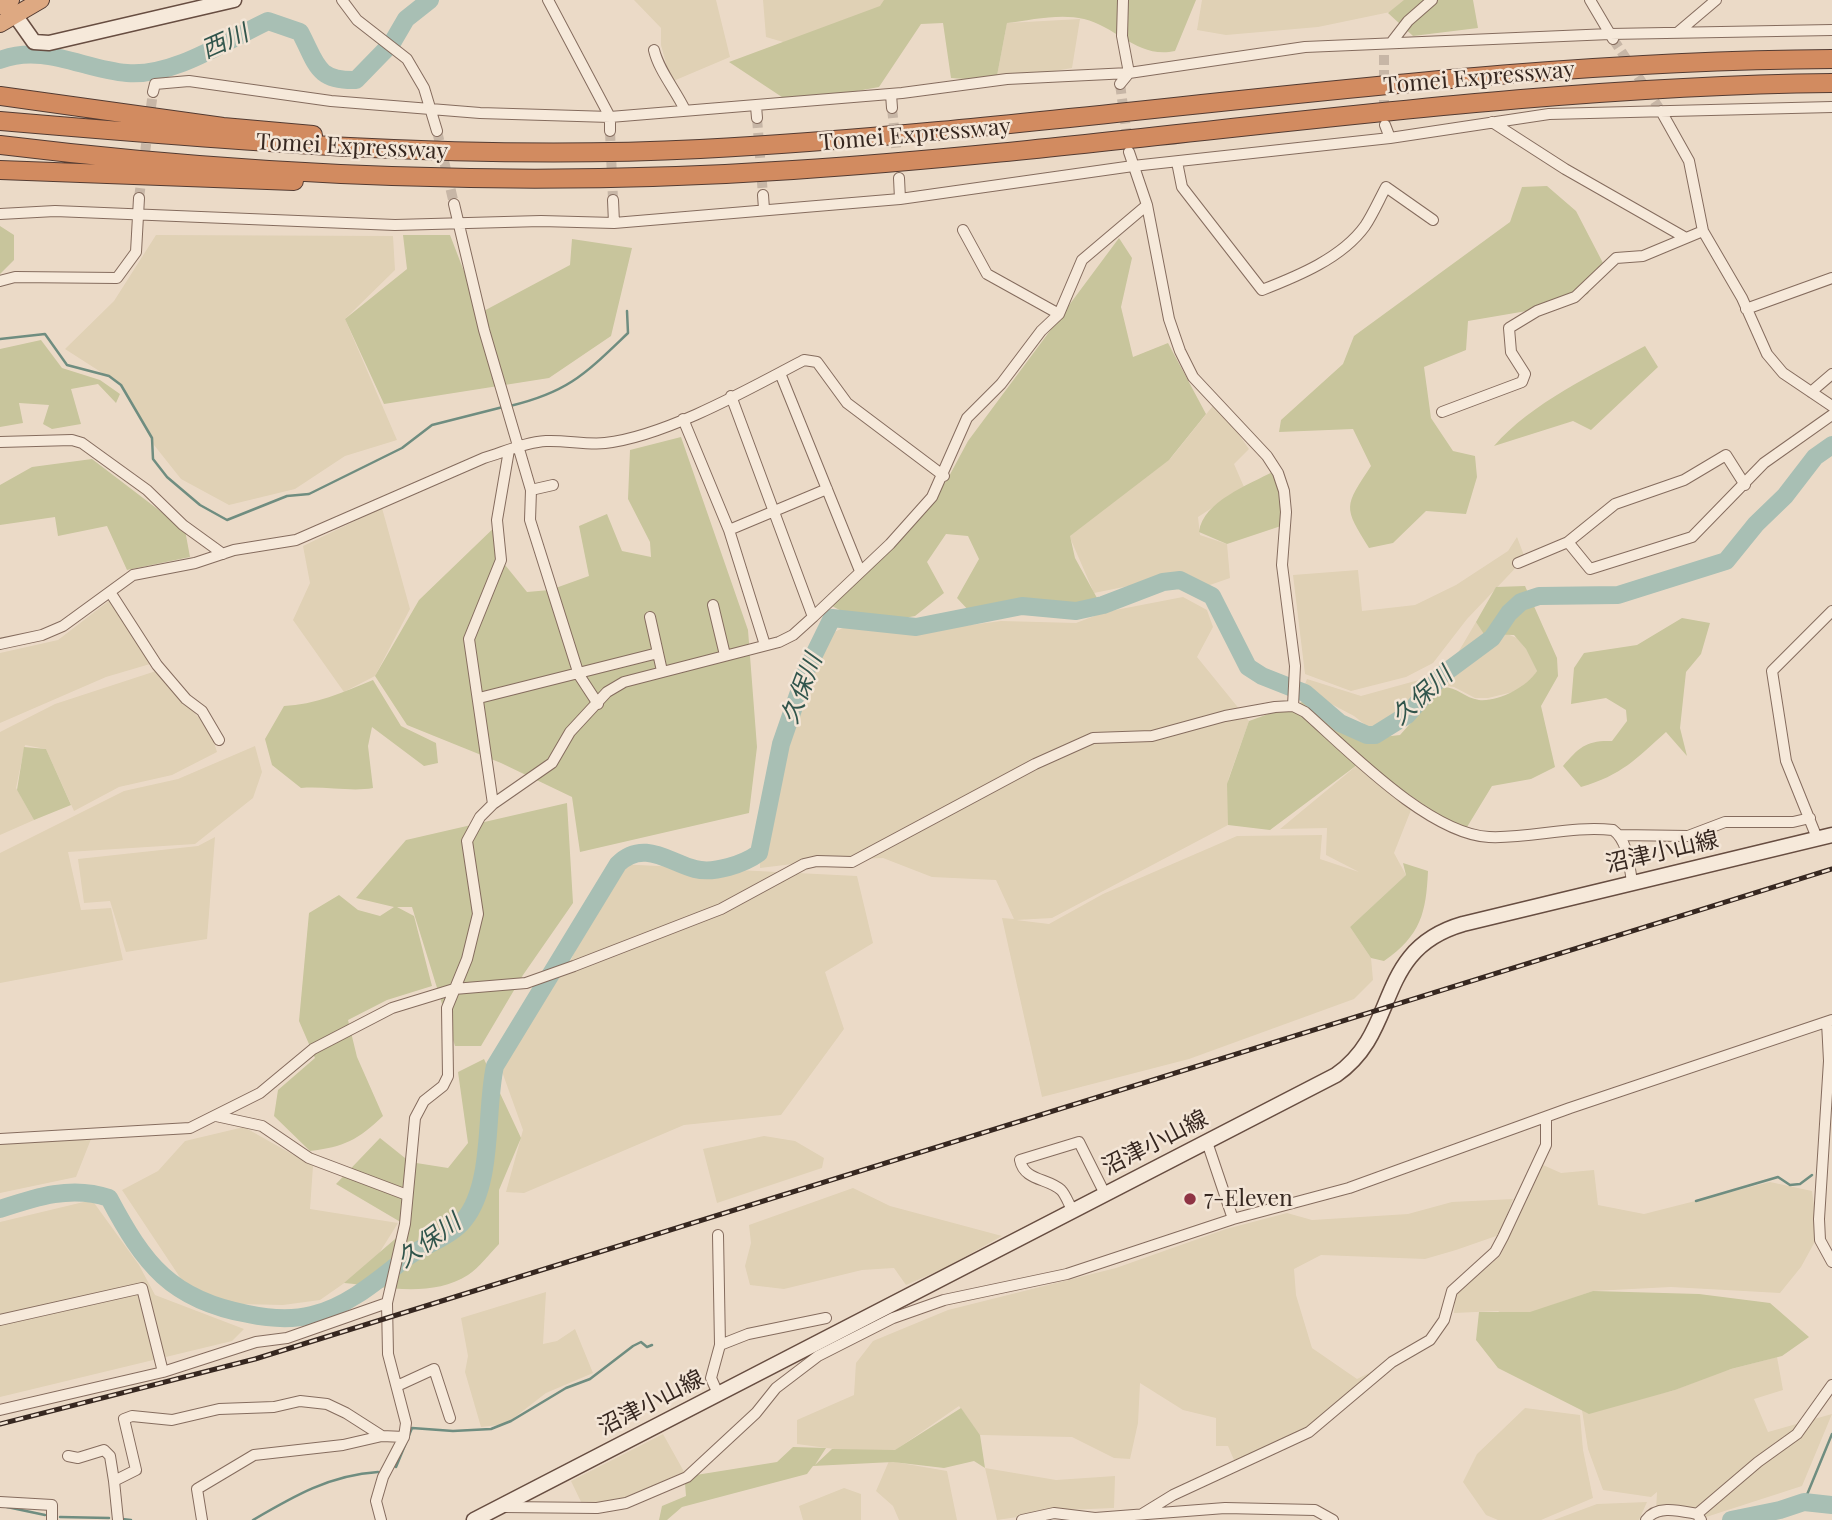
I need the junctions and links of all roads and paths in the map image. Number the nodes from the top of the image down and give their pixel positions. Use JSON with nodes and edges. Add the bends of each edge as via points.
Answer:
{"nodes":[{"id":1,"x":41,"y":0,"type":"edge"},
{"id":2,"x":234,"y":0,"type":"edge"},
{"id":3,"x":342,"y":0,"type":"edge"},
{"id":4,"x":548,"y":0,"type":"edge"},
{"id":5,"x":1123,"y":0,"type":"edge"},
{"id":6,"x":1432,"y":0,"type":"edge"},
{"id":7,"x":1590,"y":0,"type":"edge"},
{"id":8,"x":1716,"y":0,"type":"edge"},
{"id":9,"x":0,"y":6,"type":"edge"},
{"id":10,"x":13,"y":8,"type":"edge"},
{"id":11,"x":0,"y":24,"type":"edge"},
{"id":12,"x":1832,"y":30,"type":"edge"},
{"id":13,"x":1677,"y":33,"type":"junction"},
{"id":14,"x":1611,"y":36,"type":"junction"},
{"id":15,"x":1387,"y":43,"type":"junction"},
{"id":16,"x":654,"y":50,"type":"dead end"},
{"id":17,"x":1384,"y":55,"type":"tunnel mouth"},
{"id":18,"x":1832,"y":59,"type":"edge"},
{"id":19,"x":1129,"y":73,"type":"junction"},
{"id":20,"x":1832,"y":83,"type":"edge"},
{"id":21,"x":1120,"y":84,"type":"dead end"},
{"id":22,"x":153,"y":92,"type":"dead end"},
{"id":23,"x":891,"y":94,"type":"junction"},
{"id":24,"x":0,"y":96,"type":"edge"},
{"id":25,"x":756,"y":106,"type":"junction"},
{"id":26,"x":1832,"y":107,"type":"edge"},
{"id":27,"x":892,"y":108,"type":"tunnel mouth"},
{"id":28,"x":429,"y":109,"type":"junction"},
{"id":29,"x":685,"y":110,"type":"junction"},
{"id":30,"x":1661,"y":111,"type":"junction"},
{"id":31,"x":610,"y":117,"type":"junction"},
{"id":32,"x":757,"y":118,"type":"tunnel mouth"},
{"id":33,"x":0,"y":121,"type":"edge"},
{"id":34,"x":1493,"y":122,"type":"junction"},
{"id":35,"x":1385,"y":125,"type":"tunnel mouth"},
{"id":36,"x":437,"y":131,"type":"tunnel mouth"},
{"id":37,"x":610,"y":131,"type":"tunnel mouth"},
{"id":38,"x":1390,"y":138,"type":"junction"},
{"id":39,"x":0,"y":145,"type":"edge"},
{"id":40,"x":631,"y":151,"type":"junction"},
{"id":41,"x":1129,"y":152,"type":"tunnel mouth"},
{"id":42,"x":1177,"y":162,"type":"junction"},
{"id":43,"x":1133,"y":166,"type":"junction"},
{"id":44,"x":0,"y":170,"type":"edge"},
{"id":45,"x":633,"y":178,"type":"junction"},
{"id":46,"x":899,"y":178,"type":"tunnel mouth"},
{"id":47,"x":763,"y":195,"type":"tunnel mouth"},
{"id":48,"x":139,"y":198,"type":"tunnel mouth"},
{"id":49,"x":900,"y":199,"type":"junction"},
{"id":50,"x":613,"y":200,"type":"tunnel mouth"},
{"id":51,"x":454,"y":204,"type":"tunnel mouth"},
{"id":52,"x":1147,"y":205,"type":"junction"},
{"id":53,"x":764,"y":209,"type":"junction"},
{"id":54,"x":0,"y":214,"type":"edge"},
{"id":55,"x":139,"y":214,"type":"junction"},
{"id":56,"x":1433,"y":220,"type":"dead end"},
{"id":57,"x":614,"y":223,"type":"junction"},
{"id":58,"x":459,"y":224,"type":"junction"},
{"id":59,"x":963,"y":230,"type":"dead end"},
{"id":60,"x":1703,"y":231,"type":"junction"},
{"id":61,"x":1686,"y":238,"type":"junction"},
{"id":62,"x":1832,"y":278,"type":"edge"},
{"id":63,"x":0,"y":281,"type":"edge"},
{"id":64,"x":1746,"y":309,"type":"junction"},
{"id":65,"x":1059,"y":314,"type":"junction"},
{"id":66,"x":780,"y":373,"type":"junction"},
{"id":67,"x":1832,"y":374,"type":"edge"},
{"id":68,"x":1811,"y":392,"type":"junction"},
{"id":69,"x":731,"y":396,"type":"junction"},
{"id":70,"x":1832,"y":406,"type":"edge"},
{"id":71,"x":1443,"y":412,"type":"dead end"},
{"id":72,"x":1832,"y":415,"type":"edge"},
{"id":73,"x":684,"y":419,"type":"junction"},
{"id":74,"x":0,"y":442,"type":"edge"},
{"id":75,"x":520,"y":447,"type":"junction"},
{"id":76,"x":509,"y":450,"type":"junction"},
{"id":77,"x":944,"y":476,"type":"junction"},
{"id":78,"x":553,"y":485,"type":"dead end"},
{"id":79,"x":1745,"y":485,"type":"junction"},
{"id":80,"x":827,"y":489,"type":"junction"},
{"id":81,"x":531,"y":490,"type":"junction"},
{"id":82,"x":772,"y":512,"type":"junction"},
{"id":83,"x":729,"y":530,"type":"junction"},
{"id":84,"x":1568,"y":542,"type":"junction"},
{"id":85,"x":223,"y":554,"type":"junction"},
{"id":86,"x":1518,"y":563,"type":"dead end"},
{"id":87,"x":860,"y":571,"type":"junction"},
{"id":88,"x":110,"y":592,"type":"junction"},
{"id":89,"x":713,"y":605,"type":"dead end"},
{"id":90,"x":1832,"y":611,"type":"edge"},
{"id":91,"x":650,"y":617,"type":"dead end"},
{"id":92,"x":813,"y":617,"type":"junction"},
{"id":93,"x":0,"y":644,"type":"edge"},
{"id":94,"x":765,"y":645,"type":"junction"},
{"id":95,"x":658,"y":653,"type":"junction"},
{"id":96,"x":725,"y":655,"type":"junction"},
{"id":97,"x":662,"y":671,"type":"junction"},
{"id":98,"x":578,"y":673,"type":"junction"},
{"id":99,"x":478,"y":698,"type":"junction"},
{"id":100,"x":598,"y":704,"type":"junction"},
{"id":101,"x":1293,"y":705,"type":"junction"},
{"id":102,"x":219,"y":740,"type":"dead end"},
{"id":103,"x":494,"y":804,"type":"junction"},
{"id":104,"x":1810,"y":818,"type":"junction"},
{"id":105,"x":1620,"y":835,"type":"junction"},
{"id":106,"x":1832,"y":835,"type":"edge"},
{"id":107,"x":1817,"y":838,"type":"junction"},
{"id":108,"x":1632,"y":882,"type":"junction"},
{"id":109,"x":454,"y":989,"type":"junction"},
{"id":110,"x":1829,"y":1021,"type":"edge"},
{"id":111,"x":216,"y":1116,"type":"junction"},
{"id":112,"x":1546,"y":1118,"type":"junction"},
{"id":113,"x":0,"y":1139,"type":"edge"},
{"id":114,"x":1207,"y":1142,"type":"junction"},
{"id":115,"x":1105,"y":1194,"type":"junction"},
{"id":116,"x":407,"y":1195,"type":"junction"},
{"id":117,"x":1073,"y":1211,"type":"junction"},
{"id":118,"x":1233,"y":1219,"type":"junction"},
{"id":119,"x":718,"y":1235,"type":"dead end"},
{"id":120,"x":1832,"y":1262,"type":"edge"},
{"id":121,"x":387,"y":1303,"type":"junction"},
{"id":122,"x":891,"y":1312,"type":"junction"},
{"id":123,"x":826,"y":1318,"type":"dead end"},
{"id":124,"x":0,"y":1320,"type":"edge"},
{"id":125,"x":720,"y":1345,"type":"junction"},
{"id":126,"x":163,"y":1372,"type":"junction"},
{"id":127,"x":1832,"y":1385,"type":"edge"},
{"id":128,"x":397,"y":1386,"type":"junction"},
{"id":129,"x":718,"y":1394,"type":"junction"},
{"id":130,"x":0,"y":1410,"type":"edge"},
{"id":131,"x":450,"y":1418,"type":"dead end"},
{"id":132,"x":382,"y":1436,"type":"junction"},
{"id":133,"x":404,"y":1437,"type":"junction"},
{"id":134,"x":68,"y":1456,"type":"dead end"},
{"id":135,"x":114,"y":1481,"type":"junction"},
{"id":136,"x":0,"y":1502,"type":"edge"},
{"id":137,"x":497,"y":1508,"type":"junction"},
{"id":138,"x":1142,"y":1514,"type":"junction"},
{"id":139,"x":1700,"y":1518,"type":"edge"},
{"id":140,"x":51,"y":1520,"type":"edge"},
{"id":141,"x":118,"y":1520,"type":"edge"},
{"id":142,"x":202,"y":1520,"type":"edge"},
{"id":143,"x":381,"y":1520,"type":"edge"},
{"id":144,"x":474,"y":1520,"type":"edge"},
{"id":145,"x":1022,"y":1520,"type":"edge"},
{"id":146,"x":1334,"y":1520,"type":"edge"},
{"id":147,"x":1646,"y":1520,"type":"edge"}],
"edges":[{"from":1,"to":10,"type":"highway"},
{"from":2,"to":10,"type":"main road","via":[[49,43],[34,41]]},
{"from":3,"to":28,"type":"street","via":[[357,20],[398,52],[416,73]]},
{"from":4,"to":31,"type":"street"},
{"from":5,"to":19,"type":"street","via":[[1122,36]]},
{"from":6,"to":15,"type":"street"},
{"from":7,"to":14,"type":"street"},
{"from":8,"to":13,"type":"street"},
{"from":9,"to":10,"type":"highway"},
{"from":10,"to":11,"type":"highway"},
{"from":12,"to":13,"type":"street"},
{"from":13,"to":14,"type":"street"},
{"from":14,"to":15,"type":"street"},
{"from":15,"to":17,"type":"street"},
{"from":15,"to":19,"type":"street","via":[[1305,47]]},
{"from":16,"to":29,"type":"street","via":[[658,68],[667,75]]},
{"from":18,"to":40,"type":"highway","name":"Tomei Expressway","via":[[1507,72],[794,143]]},
{"from":19,"to":21,"type":"street"},
{"from":19,"to":23,"type":"street","via":[[1007,79]]},
{"from":20,"to":45,"type":"highway","name":"Tomei Expressway","via":[[1687,86],[1507,99],[887,163]]},
{"from":22,"to":28,"type":"street","via":[[155,84],[189,81]]},
{"from":23,"to":25,"type":"street"},
{"from":23,"to":27,"type":"street"},
{"from":24,"to":40,"type":"highway","via":[[223,127]]},
{"from":25,"to":29,"type":"street"},
{"from":25,"to":32,"type":"street"},
{"from":26,"to":30,"type":"street"},
{"from":28,"to":31,"type":"street"},
{"from":28,"to":36,"type":"street"},
{"from":29,"to":31,"type":"street"},
{"from":30,"to":34,"type":"street","via":[[1549,114]]},
{"from":30,"to":60,"type":"street","via":[[1689,161]]},
{"from":31,"to":37,"type":"street"},
{"from":33,"to":40,"type":"highway","name":"Tomei Expressway","via":[[317,146]]},
{"from":34,"to":38,"type":"street"},
{"from":34,"to":61,"type":"street"},
{"from":35,"to":38,"type":"street"},
{"from":38,"to":42,"type":"street"},
{"from":39,"to":45,"type":"highway","name":"Tomei Expressway","via":[[416,177]]},
{"from":41,"to":43,"type":"street"},
{"from":42,"to":43,"type":"street"},
{"from":42,"to":56,"type":"street","via":[[1182,187],[1262,290],[1337,252],[1364,227],[1386,187]]},
{"from":43,"to":49,"type":"street"},
{"from":43,"to":52,"type":"street"},
{"from":44,"to":45,"type":"highway","via":[[414,187]]},
{"from":46,"to":49,"type":"street"},
{"from":47,"to":53,"type":"street"},
{"from":48,"to":55,"type":"street"},
{"from":49,"to":53,"type":"street"},
{"from":50,"to":57,"type":"street"},
{"from":51,"to":58,"type":"street"},
{"from":52,"to":65,"type":"street","via":[[1082,260]]},
{"from":52,"to":101,"type":"street","via":[[1169,319],[1180,351],[1193,377],[1267,456],[1284,491],[1282,565]]},
{"from":53,"to":57,"type":"street"},
{"from":54,"to":55,"type":"street"},
{"from":55,"to":58,"type":"street"},
{"from":55,"to":63,"type":"street","via":[[136,252],[117,278],[15,277]]},
{"from":57,"to":58,"type":"street"},
{"from":58,"to":75,"type":"street","via":[[484,330]]},
{"from":59,"to":65,"type":"street","via":[[987,274]]},
{"from":60,"to":61,"type":"street"},
{"from":60,"to":64,"type":"street"},
{"from":61,"to":71,"type":"street","via":[[1643,256],[1616,258],[1575,297],[1509,328],[1511,352],[1525,374],[1522,382]]},
{"from":62,"to":64,"type":"street"},
{"from":64,"to":68,"type":"street","via":[[1773,363]]},
{"from":65,"to":77,"type":"street","via":[[967,418]]},
{"from":66,"to":69,"type":"street"},
{"from":66,"to":77,"type":"street","via":[[804,360],[817,362],[847,403]]},
{"from":66,"to":80,"type":"street"},
{"from":67,"to":68,"type":"street"},
{"from":68,"to":70,"type":"street"},
{"from":69,"to":73,"type":"street"},
{"from":69,"to":82,"type":"street"},
{"from":72,"to":79,"type":"street","via":[[1764,463]]},
{"from":73,"to":75,"type":"street","via":[[603,444],[543,441]]},
{"from":73,"to":83,"type":"street"},
{"from":74,"to":85,"type":"street","via":[[82,443]]},
{"from":75,"to":76,"type":"street"},
{"from":75,"to":81,"type":"street"},
{"from":76,"to":85,"type":"street","via":[[296,540]]},
{"from":76,"to":99,"type":"street","via":[[498,520],[501,560],[469,639]]},
{"from":77,"to":87,"type":"street","via":[[918,513]]},
{"from":78,"to":81,"type":"street"},
{"from":79,"to":84,"type":"street","via":[[1692,537],[1590,569]]},
{"from":79,"to":84,"type":"street","via":[[1726,455],[1684,480],[1615,504]]},
{"from":80,"to":82,"type":"street"},
{"from":80,"to":87,"type":"street"},
{"from":81,"to":98,"type":"street","via":[[530,520]]},
{"from":82,"to":83,"type":"street"},
{"from":82,"to":92,"type":"street"},
{"from":83,"to":94,"type":"street"},
{"from":84,"to":86,"type":"street"},
{"from":85,"to":88,"type":"street","via":[[133,575]]},
{"from":87,"to":92,"type":"street"},
{"from":88,"to":93,"type":"street","via":[[43,635]]},
{"from":88,"to":102,"type":"street","via":[[157,665],[202,711]]},
{"from":89,"to":96,"type":"street"},
{"from":90,"to":104,"type":"street","via":[[1772,671],[1786,761]]},
{"from":91,"to":95,"type":"street"},
{"from":92,"to":94,"type":"street","via":[[793,635]]},
{"from":94,"to":96,"type":"street"},
{"from":95,"to":97,"type":"street"},
{"from":95,"to":98,"type":"street"},
{"from":96,"to":97,"type":"street"},
{"from":97,"to":100,"type":"street","via":[[624,682]]},
{"from":98,"to":99,"type":"street"},
{"from":98,"to":100,"type":"street"},
{"from":99,"to":103,"type":"street"},
{"from":100,"to":103,"type":"street","via":[[570,732],[552,764]]},
{"from":101,"to":105,"type":"street","via":[[1391,789],[1464,832],[1492,837],[1601,828]]},
{"from":101,"to":109,"type":"street","via":[[1225,716],[1152,736],[1093,738],[852,862],[804,864],[721,909],[526,983]]},
{"from":103,"to":109,"type":"street","via":[[480,817],[467,841],[478,915]]},
{"from":104,"to":105,"type":"street","via":[[1725,822],[1688,836]]},
{"from":104,"to":107,"type":"street"},
{"from":105,"to":108,"type":"street"},
{"from":106,"to":107,"type":"main road","name":"沼津小山線"},
{"from":107,"to":108,"type":"main road","name":"沼津小山線"},
{"from":108,"to":114,"type":"main road","name":"沼津小山線","via":[[1463,923],[1431,936],[1412,953],[1369,1042],[1346,1068]]},
{"from":109,"to":111,"type":"street","via":[[392,1008],[344,1032],[313,1049],[268,1087]]},
{"from":109,"to":116,"type":"street","via":[[447,1008],[448,1076],[415,1118]]},
{"from":110,"to":112,"type":"street"},
{"from":110,"to":120,"type":"street","via":[[1819,1219],[1820,1240]]},
{"from":111,"to":113,"type":"street","via":[[190,1128]]},
{"from":111,"to":116,"type":"street","via":[[262,1126],[309,1158]]},
{"from":112,"to":118,"type":"street","via":[[1349,1188]]},
{"from":112,"to":138,"type":"street","via":[[1546,1145],[1503,1237],[1495,1252],[1452,1291],[1444,1320],[1430,1340],[1392,1362],[1309,1432]]},
{"from":114,"to":115,"type":"main road","name":"沼津小山線"},
{"from":114,"to":118,"type":"street"},
{"from":115,"to":117,"type":"main road","name":"沼津小山線"},
{"from":115,"to":117,"type":"street","via":[[1079,1142],[1020,1160],[1024,1170],[1060,1189]]},
{"from":116,"to":121,"type":"street"},
{"from":117,"to":122,"type":"main road","name":"沼津小山線"},
{"from":118,"to":122,"type":"street","via":[[1067,1274]]},
{"from":119,"to":125,"type":"street"},
{"from":121,"to":126,"type":"street","via":[[287,1338],[256,1342]]},
{"from":121,"to":128,"type":"street","via":[[388,1353]]},
{"from":122,"to":129,"type":"main road","name":"沼津小山線"},
{"from":122,"to":137,"type":"street","via":[[818,1356],[776,1388],[756,1413],[687,1477],[626,1503],[597,1508]]},
{"from":123,"to":125,"type":"street","via":[[747,1334]]},
{"from":124,"to":126,"type":"street","via":[[142,1288]]},
{"from":125,"to":129,"type":"street","via":[[711,1378]]},
{"from":126,"to":130,"type":"street"},
{"from":127,"to":139,"type":"street","via":[[1797,1434],[1758,1462]]},
{"from":128,"to":131,"type":"street","via":[[434,1369]]},
{"from":128,"to":133,"type":"street","via":[[406,1423]]},
{"from":129,"to":137,"type":"main road","name":"沼津小山線"},
{"from":132,"to":133,"type":"street"},
{"from":132,"to":135,"type":"street","via":[[327,1404],[300,1401],[219,1409],[172,1420],[132,1416],[124,1419],[135,1470]]},
{"from":132,"to":142,"type":"street","via":[[254,1455],[197,1489]]},
{"from":133,"to":143,"type":"street","via":[[383,1476],[376,1501]]},
{"from":134,"to":135,"type":"street","via":[[78,1458],[104,1450],[110,1457]]},
{"from":135,"to":141,"type":"street"},
{"from":136,"to":140,"type":"street","via":[[52,1505]]},
{"from":137,"to":144,"type":"main road","name":"沼津小山線"},
{"from":138,"to":145,"type":"street","via":[[1095,1518],[1054,1513]]},
{"from":138,"to":146,"type":"street","via":[[1303,1509]]},
{"from":139,"to":147,"type":"street","via":[[1665,1510]]}]}
